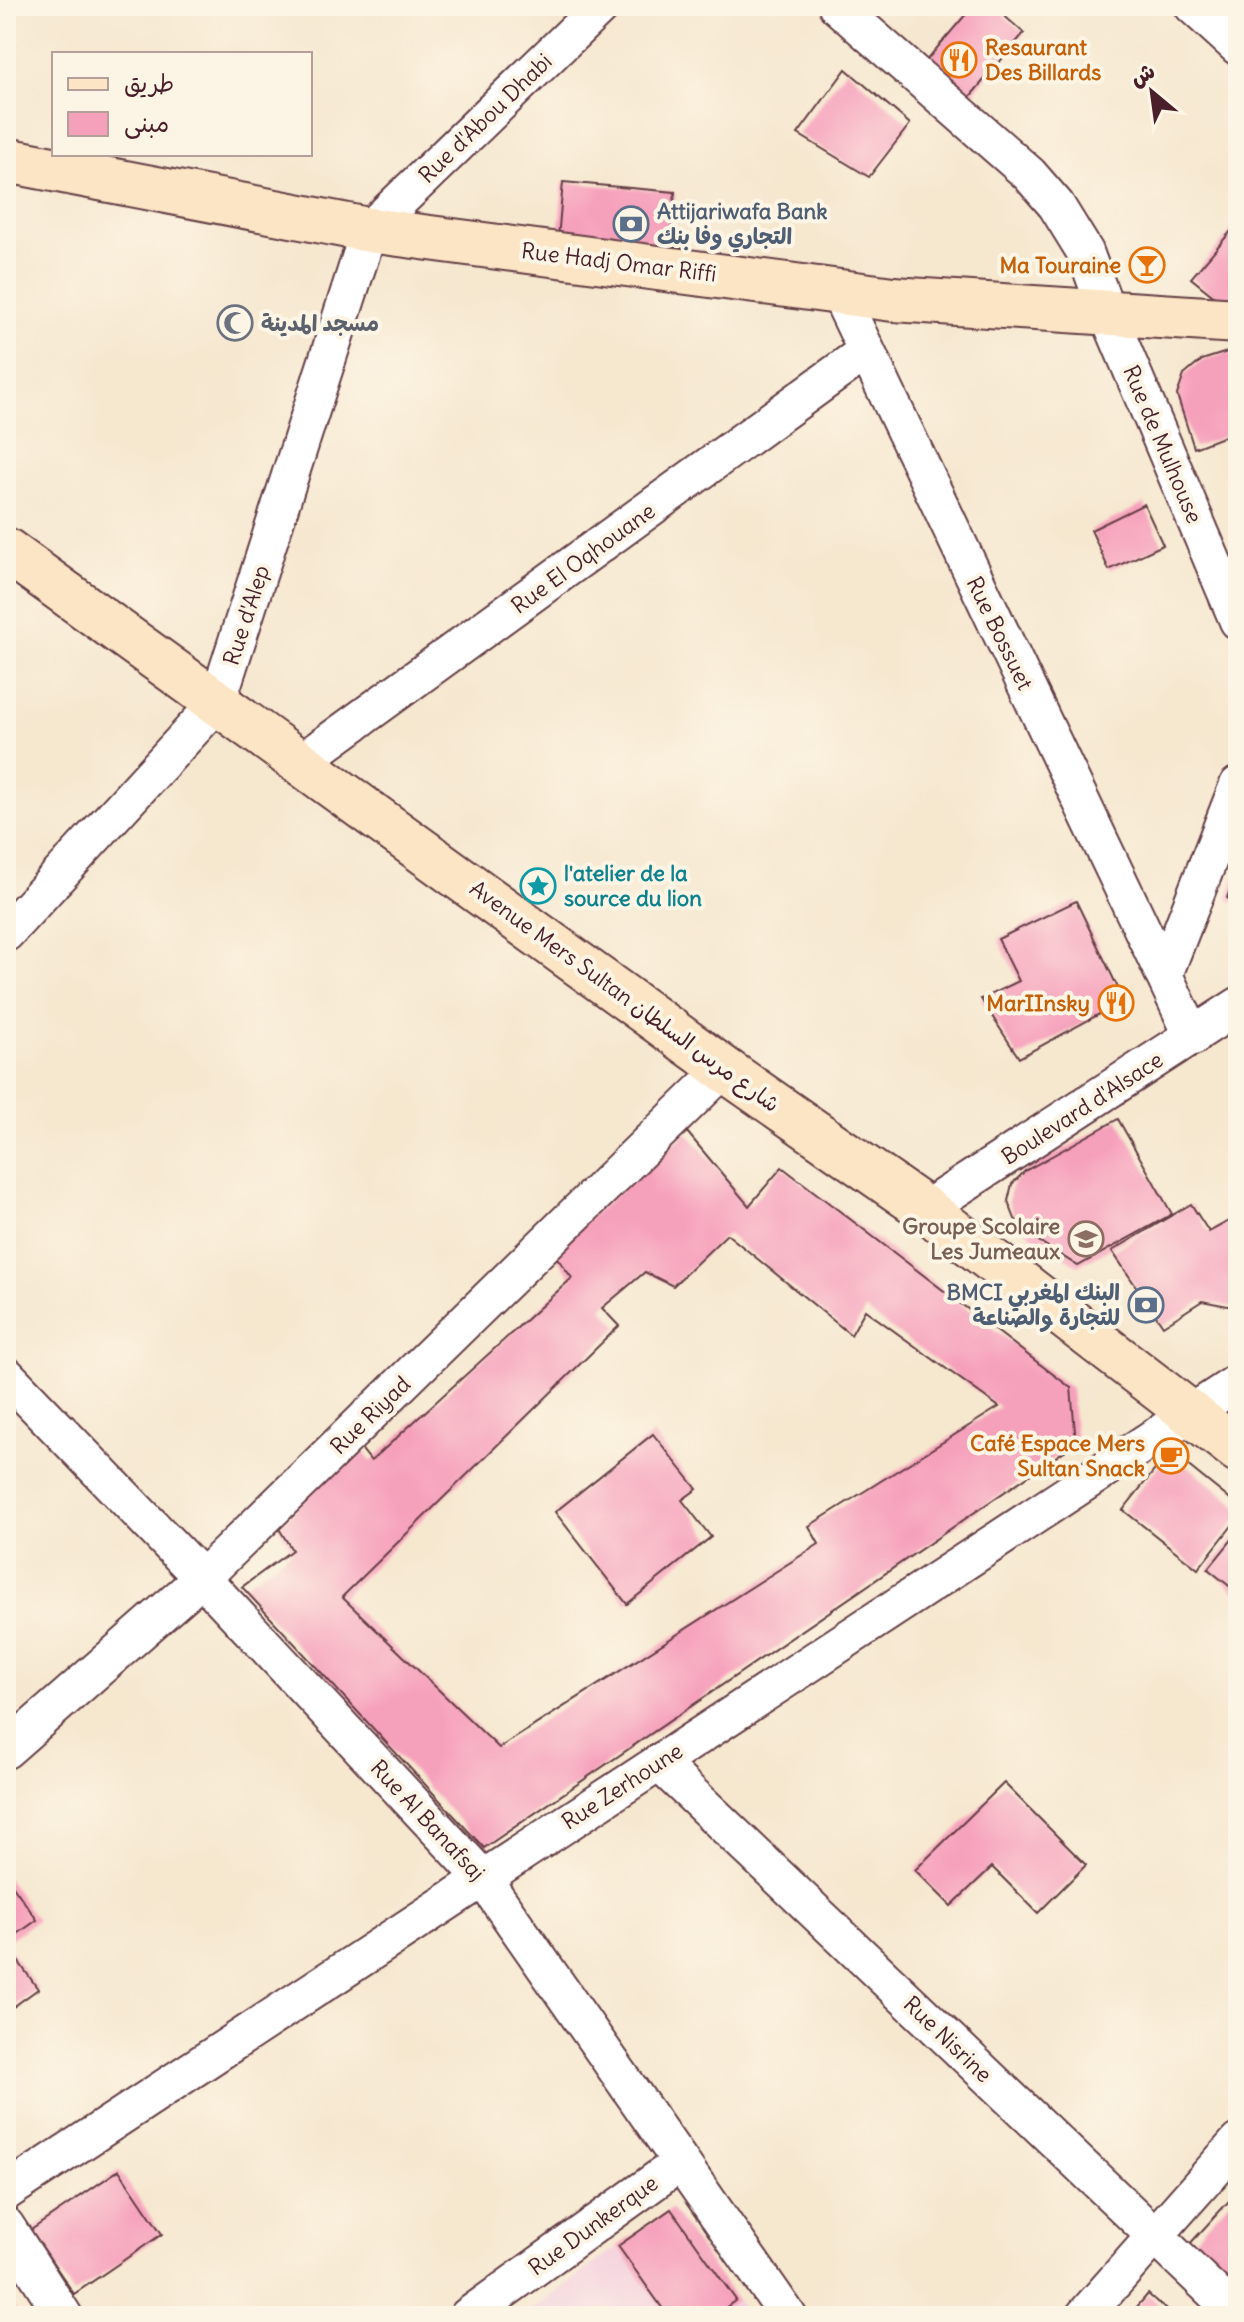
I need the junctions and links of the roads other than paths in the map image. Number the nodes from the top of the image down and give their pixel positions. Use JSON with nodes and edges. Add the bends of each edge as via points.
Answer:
{"nodes":[{"id":1,"x":601,"y":6,"type":"edge"},
{"id":2,"x":837,"y":6,"type":"edge"},
{"id":3,"x":1193,"y":6,"type":"edge"},
{"id":4,"x":1238,"y":47,"type":"edge"},
{"id":5,"x":6,"y":160,"type":"edge"},
{"id":6,"x":369,"y":230,"type":"junction"},
{"id":7,"x":838,"y":291,"type":"junction"},
{"id":8,"x":1107,"y":312,"type":"junction"},
{"id":9,"x":1238,"y":321,"type":"edge"},
{"id":10,"x":865,"y":352,"type":"junction"},
{"id":11,"x":6,"y":550,"type":"edge"},
{"id":12,"x":1238,"y":621,"type":"edge"},
{"id":13,"x":217,"y":703,"type":"junction"},
{"id":14,"x":301,"y":762,"type":"junction"},
{"id":15,"x":1238,"y":785,"type":"edge"},
{"id":16,"x":6,"y":933,"type":"edge"},
{"id":17,"x":1164,"y":975,"type":"junction"},
{"id":18,"x":1238,"y":1006,"type":"edge"},
{"id":19,"x":1193,"y":1037,"type":"junction"},
{"id":20,"x":724,"y":1069,"type":"junction"},
{"id":21,"x":925,"y":1209,"type":"junction"},
{"id":22,"x":6,"y":1375,"type":"edge"},
{"id":23,"x":1238,"y":1382,"type":"edge"},
{"id":24,"x":1189,"y":1413,"type":"junction"},
{"id":25,"x":1238,"y":1450,"type":"edge"},
{"id":26,"x":202,"y":1578,"type":"junction"},
{"id":27,"x":6,"y":1750,"type":"edge"},
{"id":28,"x":659,"y":1763,"type":"junction"},
{"id":29,"x":482,"y":1877,"type":"junction"},
{"id":30,"x":1238,"y":2142,"type":"edge"},
{"id":31,"x":680,"y":2163,"type":"junction"},
{"id":32,"x":6,"y":2192,"type":"edge"},
{"id":33,"x":6,"y":2226,"type":"edge"},
{"id":34,"x":1154,"y":2235,"type":"junction"},
{"id":35,"x":1238,"y":2315,"type":"edge"},
{"id":36,"x":64,"y":2316,"type":"edge"},
{"id":37,"x":468,"y":2316,"type":"edge"},
{"id":38,"x":788,"y":2316,"type":"edge"},
{"id":39,"x":1084,"y":2316,"type":"edge"}],
"edges":[{"from":1,"to":6,"type":"street","name":"Rue d'Abou Dhabi"},
{"from":2,"to":8,"type":"street","name":"Rue de Mulhouse","via":[[1029,174],[1085,252]]},
{"from":3,"to":4,"type":"street"},
{"from":5,"to":6,"type":"street","name":"Rue Hadj Omar Riffi"},
{"from":6,"to":7,"type":"street","name":"Rue Hadj Omar Riffi"},
{"from":6,"to":13,"type":"street","name":"Rue d'Alep"},
{"from":7,"to":8,"type":"street","name":"Rue Hadj Omar Riffi"},
{"from":7,"to":10,"type":"street","name":"Rue Bossuet"},
{"from":8,"to":9,"type":"street","name":"Rue Hadj Omar Riffi"},
{"from":8,"to":12,"type":"street","name":"Rue de Mulhouse"},
{"from":10,"to":14,"type":"street","name":"Rue El Oqhouane"},
{"from":10,"to":17,"type":"street","name":"Rue Bossuet"},
{"from":11,"to":13,"type":"street","name":"Avenue Mers Sultan شارع مرس السلطان"},
{"from":13,"to":14,"type":"street","name":"Avenue Mers Sultan شارع مرس السلطان"},
{"from":13,"to":16,"type":"street","name":"Rue d'Alep"},
{"from":14,"to":20,"type":"street","name":"Avenue Mers Sultan شارع مرس السلطان"},
{"from":15,"to":17,"type":"street"},
{"from":17,"to":19,"type":"street","name":"Rue Bossuet"},
{"from":18,"to":19,"type":"street","name":"Boulevard d'Alsace"},
{"from":19,"to":21,"type":"street","name":"Boulevard d'Alsace"},
{"from":20,"to":21,"type":"street","name":"Avenue Mers Sultan شارع مرس السلطان"},
{"from":20,"to":26,"type":"street","name":"Rue Riyad"},
{"from":21,"to":24,"type":"street","name":"Avenue Mers Sultan شارع مرس السلطان"},
{"from":22,"to":26,"type":"street","name":"Rue Al Banafsaj"},
{"from":23,"to":24,"type":"street","name":"Rue Zerhoune"},
{"from":24,"to":25,"type":"street","name":"Avenue Mers Sultan شارع مرس السلطان"},
{"from":24,"to":28,"type":"street","name":"Rue Zerhoune"},
{"from":26,"to":27,"type":"street","name":"Rue Riyad"},
{"from":26,"to":29,"type":"street","name":"Rue Al Banafsaj"},
{"from":28,"to":29,"type":"street","name":"Rue Zerhoune"},
{"from":28,"to":34,"type":"street","name":"Rue Nisrine"},
{"from":29,"to":31,"type":"street","name":"Rue Al Banafsaj"},
{"from":29,"to":32,"type":"street","name":"Rue Zerhoune"},
{"from":30,"to":34,"type":"street"},
{"from":31,"to":37,"type":"street","name":"Rue Dunkerque"},
{"from":31,"to":38,"type":"street","name":"Rue Al Banafsaj"},
{"from":33,"to":36,"type":"street"},
{"from":34,"to":35,"type":"street","name":"Rue Nisrine"},
{"from":34,"to":39,"type":"street"}]}
